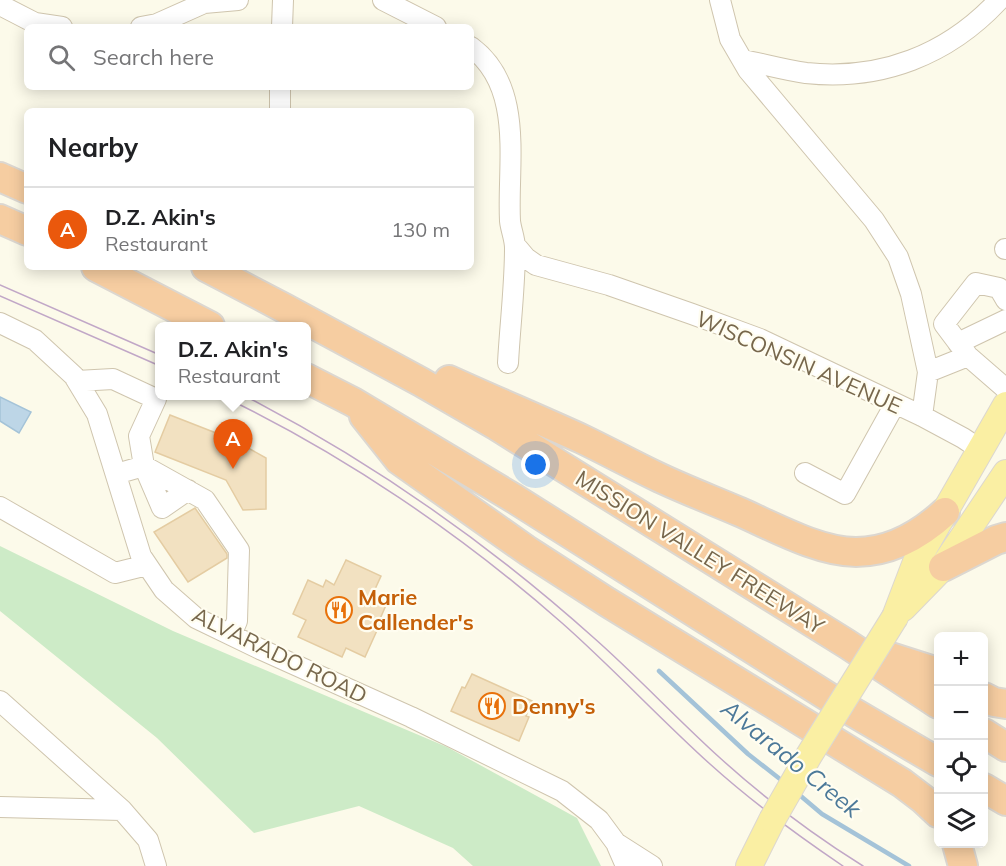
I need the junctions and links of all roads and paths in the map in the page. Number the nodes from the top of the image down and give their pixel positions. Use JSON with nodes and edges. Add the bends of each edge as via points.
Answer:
{"nodes":[{"id":1,"x":238,"y":0,"type":"edge"},
{"id":2,"x":283,"y":0,"type":"edge"},
{"id":3,"x":383,"y":0,"type":"edge"},
{"id":4,"x":720,"y":0,"type":"edge"},
{"id":5,"x":999,"y":0,"type":"edge"},
{"id":6,"x":0,"y":5,"type":"edge"},
{"id":7,"x":46,"y":24,"type":"edge"},
{"id":8,"x":157,"y":24,"type":"edge"},
{"id":9,"x":282,"y":24,"type":"edge"},
{"id":10,"x":430,"y":24,"type":"edge"},
{"id":11,"x":474,"y":50,"type":"edge"},
{"id":12,"x":743,"y":60,"type":"junction"},
{"id":13,"x":280,"y":90,"type":"edge"},
{"id":14,"x":280,"y":108,"type":"edge"},
{"id":15,"x":0,"y":177,"type":"edge"},
{"id":16,"x":24,"y":188,"type":"edge"},
{"id":17,"x":0,"y":219,"type":"edge"},
{"id":18,"x":24,"y":230,"type":"edge"},
{"id":19,"x":515,"y":245,"type":"junction"},
{"id":20,"x":102,"y":270,"type":"edge"},
{"id":21,"x":212,"y":270,"type":"edge"},
{"id":22,"x":1006,"y":300,"type":"edge"},
{"id":23,"x":284,"y":308,"type":"junction"},
{"id":24,"x":1006,"y":320,"type":"edge"},
{"id":25,"x":200,"y":322,"type":"edge"},
{"id":26,"x":310,"y":322,"type":"edge"},
{"id":27,"x":0,"y":323,"type":"edge"},
{"id":28,"x":311,"y":323,"type":"edge"},
{"id":29,"x":963,"y":350,"type":"junction"},
{"id":30,"x":508,"y":363,"type":"dead end"},
{"id":31,"x":928,"y":372,"type":"junction"},
{"id":32,"x":77,"y":381,"type":"junction"},
{"id":33,"x":311,"y":381,"type":"edge"},
{"id":34,"x":1006,"y":389,"type":"edge"},
{"id":35,"x":155,"y":399,"type":"edge"},
{"id":36,"x":156,"y":400,"type":"edge"},
{"id":37,"x":353,"y":402,"type":"junction"},
{"id":38,"x":895,"y":405,"type":"junction"},
{"id":39,"x":1006,"y":405,"type":"edge"},
{"id":40,"x":922,"y":416,"type":"junction"},
{"id":41,"x":981,"y":450,"type":"junction"},
{"id":42,"x":144,"y":466,"type":"junction"},
{"id":43,"x":1006,"y":471,"type":"edge"},
{"id":44,"x":805,"y":473,"type":"dead end"},
{"id":45,"x":116,"y":474,"type":"junction"},
{"id":46,"x":188,"y":490,"type":"junction"},
{"id":47,"x":0,"y":507,"type":"edge"},
{"id":48,"x":945,"y":512,"type":"junction"},
{"id":49,"x":1006,"y":537,"type":"edge"},
{"id":50,"x":147,"y":565,"type":"junction"},
{"id":51,"x":943,"y":567,"type":"junction"},
{"id":52,"x":895,"y":617,"type":"junction"},
{"id":53,"x":231,"y":635,"type":"junction"},
{"id":54,"x":847,"y":644,"type":"junction"},
{"id":55,"x":934,"y":672,"type":"edge"},
{"id":56,"x":988,"y":699,"type":"edge"},
{"id":57,"x":0,"y":701,"type":"edge"},
{"id":58,"x":934,"y":701,"type":"edge"},
{"id":59,"x":1006,"y":704,"type":"edge"},
{"id":60,"x":988,"y":736,"type":"edge"},
{"id":61,"x":1006,"y":747,"type":"edge"},
{"id":62,"x":934,"y":759,"type":"edge"},
{"id":63,"x":988,"y":790,"type":"edge"},
{"id":64,"x":1006,"y":801,"type":"edge"},
{"id":65,"x":0,"y":807,"type":"edge"},
{"id":66,"x":934,"y":809,"type":"edge"},
{"id":67,"x":122,"y":810,"type":"junction"},
{"id":68,"x":616,"y":843,"type":"junction"},
{"id":69,"x":958,"y":848,"type":"edge"},
{"id":70,"x":156,"y":866,"type":"edge"},
{"id":71,"x":626,"y":866,"type":"edge"},
{"id":72,"x":652,"y":866,"type":"edge"},
{"id":73,"x":748,"y":866,"type":"edge"},
{"id":74,"x":963,"y":866,"type":"edge"}],
"edges":[{"from":1,"to":8,"type":"street","via":[[204,3]]},
{"from":2,"to":9,"type":"street"},
{"from":3,"to":10,"type":"street"},
{"from":4,"to":12,"type":"street","via":[[730,39]]},
{"from":5,"to":12,"type":"street","via":[[952,41],[895,66],[866,72],[806,73]]},
{"from":6,"to":7,"type":"street"},
{"from":11,"to":19,"type":"street","via":[[492,70],[507,109],[510,222]]},
{"from":12,"to":31,"type":"street","via":[[874,220],[898,257],[911,294]]},
{"from":13,"to":14,"type":"street"},
{"from":15,"to":16,"type":"highway"},
{"from":17,"to":18,"type":"highway"},
{"from":19,"to":30,"type":"street"},
{"from":19,"to":38,"type":"street","name":"WISCONSIN AVENUE","via":[[536,265],[609,285],[760,339]]},
{"from":20,"to":25,"type":"highway"},
{"from":21,"to":23,"type":"highway","name":"MISSION VALLEY FREEWAY"},
{"from":22,"to":29,"type":"street","via":[[999,288],[976,283],[944,324]]},
{"from":23,"to":26,"type":"highway","name":"MISSION VALLEY FREEWAY"},
{"from":23,"to":48,"type":"highway","via":[[584,440],[657,477],[832,550],[875,551],[896,545]]},
{"from":24,"to":29,"type":"street"},
{"from":27,"to":32,"type":"street","name":"ALVARADO ROAD","via":[[35,340]]},
{"from":28,"to":54,"type":"highway","name":"MISSION VALLEY FREEWAY","via":[[487,421]]},
{"from":29,"to":31,"type":"street"},
{"from":29,"to":34,"type":"street"},
{"from":31,"to":40,"type":"street"},
{"from":32,"to":35,"type":"street","via":[[113,379]]},
{"from":32,"to":45,"type":"street","name":"ALVARADO ROAD","via":[[97,414]]},
{"from":33,"to":37,"type":"highway"},
{"from":36,"to":42,"type":"street","via":[[139,436]]},
{"from":37,"to":62,"type":"highway"},
{"from":37,"to":66,"type":"highway","via":[[399,460],[528,551],[902,783]]},
{"from":38,"to":40,"type":"street","name":"WISCONSIN AVENUE"},
{"from":38,"to":44,"type":"street","via":[[845,494]]},
{"from":39,"to":41,"type":"main road"},
{"from":40,"to":41,"type":"street","name":"WISCONSIN AVENUE"},
{"from":41,"to":43,"type":"main road"},
{"from":41,"to":48,"type":"main road"},
{"from":42,"to":45,"type":"street"},
{"from":42,"to":46,"type":"street"},
{"from":42,"to":46,"type":"street","via":[[162,508]]},
{"from":43,"to":51,"type":"main road"},
{"from":45,"to":50,"type":"street","name":"ALVARADO ROAD"},
{"from":46,"to":53,"type":"street","via":[[205,500],[239,550],[237,621]]},
{"from":47,"to":50,"type":"street","via":[[115,573]]},
{"from":48,"to":52,"type":"main road","via":[[916,562]]},
{"from":49,"to":51,"type":"highway"},
{"from":50,"to":53,"type":"street","name":"ALVARADO ROAD","via":[[164,590],[196,618]]},
{"from":51,"to":52,"type":"main road"},
{"from":52,"to":73,"type":"main road","bridge":true,"via":[[808,757]]},
{"from":53,"to":68,"type":"street","name":"ALVARADO ROAD","via":[[562,791],[599,820]]},
{"from":54,"to":55,"type":"highway"},
{"from":54,"to":58,"type":"highway","name":"MISSION VALLEY FREEWAY"},
{"from":56,"to":59,"type":"highway"},
{"from":57,"to":67,"type":"street"},
{"from":60,"to":61,"type":"highway"},
{"from":63,"to":64,"type":"highway"},
{"from":65,"to":67,"type":"street"},
{"from":67,"to":70,"type":"street","via":[[148,840]]},
{"from":68,"to":71,"type":"street","name":"ALVARADO ROAD"},
{"from":68,"to":72,"type":"street","name":"ALVARADO ROAD"},
{"from":69,"to":74,"type":"highway"}]}
